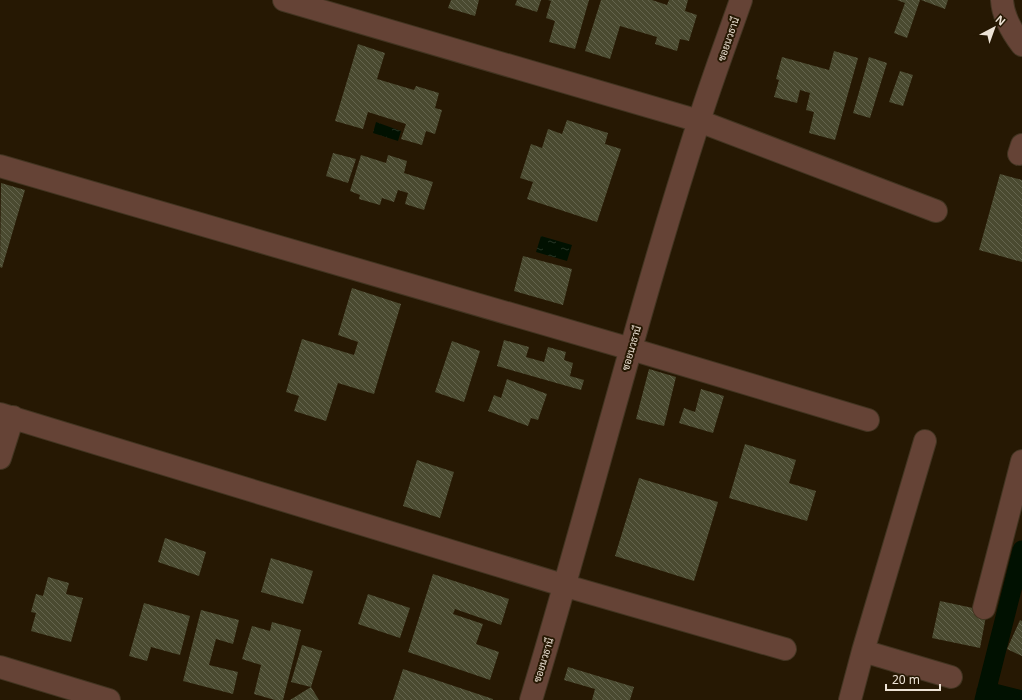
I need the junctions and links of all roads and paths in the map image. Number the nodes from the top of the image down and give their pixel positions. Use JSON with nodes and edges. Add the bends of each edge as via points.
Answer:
{"nodes":[{"id":1,"x":284,"y":0,"type":"edge"},
{"id":2,"x":741,"y":0,"type":"edge"},
{"id":3,"x":1002,"y":0,"type":"edge"},
{"id":4,"x":1022,"y":45,"type":"edge"},
{"id":5,"x":699,"y":121,"type":"junction"},
{"id":6,"x":0,"y":166,"type":"edge"},
{"id":7,"x":936,"y":211,"type":"dead end"},
{"id":8,"x":631,"y":349,"type":"junction"},
{"id":9,"x":7,"y":415,"type":"edge"},
{"id":10,"x":868,"y":420,"type":"dead end"},
{"id":11,"x":925,"y":441,"type":"dead end"},
{"id":12,"x":0,"y":458,"type":"edge"},
{"id":13,"x":1022,"y":461,"type":"edge"},
{"id":14,"x":566,"y":586,"type":"junction"},
{"id":15,"x":984,"y":608,"type":"dead end"},
{"id":16,"x":785,"y":649,"type":"dead end"},
{"id":17,"x":862,"y":651,"type":"junction"},
{"id":18,"x":0,"y":667,"type":"edge"},
{"id":19,"x":951,"y":677,"type":"dead end"},
{"id":20,"x":109,"y":700,"type":"edge"},
{"id":21,"x":531,"y":700,"type":"edge"},
{"id":22,"x":850,"y":700,"type":"edge"}],
"edges":[{"from":1,"to":5,"type":"street"},
{"from":2,"to":5,"type":"street","name":"ซอยนวธานี"},
{"from":3,"to":4,"type":"street","via":[[1002,10]]},
{"from":5,"to":7,"type":"street"},
{"from":5,"to":8,"type":"street","name":"ซอยนวธานี"},
{"from":6,"to":8,"type":"street"},
{"from":8,"to":10,"type":"street"},
{"from":8,"to":14,"type":"street","name":"ซอยนวธานี"},
{"from":9,"to":12,"type":"street"},
{"from":9,"to":14,"type":"street"},
{"from":11,"to":17,"type":"street"},
{"from":13,"to":15,"type":"street"},
{"from":14,"to":16,"type":"street"},
{"from":14,"to":21,"type":"street","name":"ซอยนวธานี"},
{"from":17,"to":19,"type":"street"},
{"from":17,"to":22,"type":"street"},
{"from":18,"to":20,"type":"street"}]}
